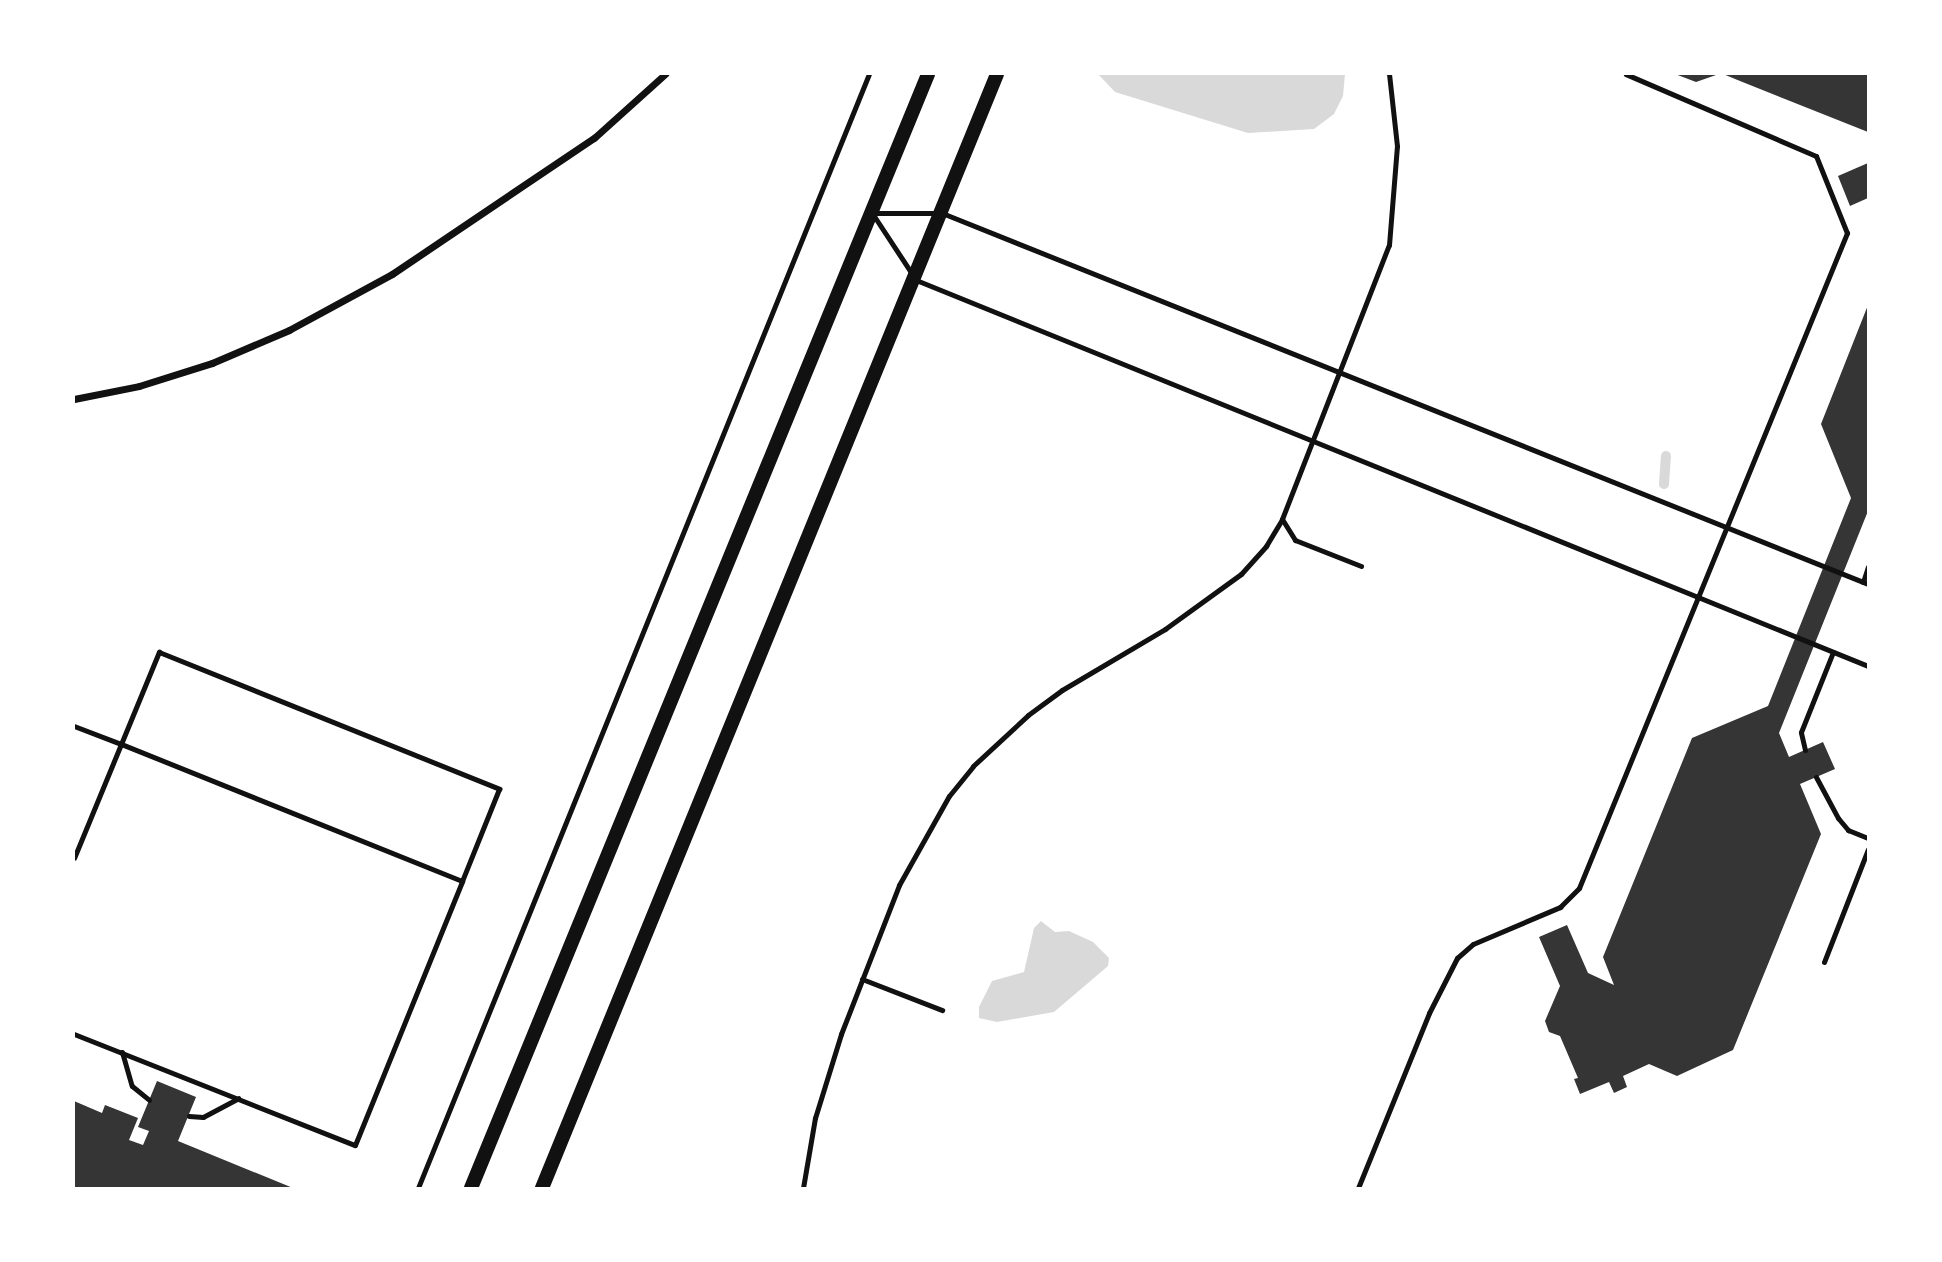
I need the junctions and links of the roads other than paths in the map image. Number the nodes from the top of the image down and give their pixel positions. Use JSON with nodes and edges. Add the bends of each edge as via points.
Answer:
{"nodes":[{"id":1,"x":665,"y":74,"type":"edge"},
{"id":2,"x":928,"y":74,"type":"edge"},
{"id":3,"x":997,"y":74,"type":"edge"},
{"id":4,"x":1389,"y":74,"type":"edge"},
{"id":5,"x":1626,"y":74,"type":"edge"},
{"id":6,"x":872,"y":213,"type":"junction"},
{"id":7,"x":942,"y":213,"type":"junction"},
{"id":8,"x":916,"y":280,"type":"junction"},
{"id":9,"x":1342,"y":373,"type":"junction"},
{"id":10,"x":74,"y":399,"type":"edge"},
{"id":11,"x":1314,"y":442,"type":"junction"},
{"id":12,"x":1282,"y":519,"type":"junction"},
{"id":13,"x":1726,"y":528,"type":"junction"},
{"id":14,"x":1361,"y":566,"type":"dead end"},
{"id":15,"x":1868,"y":567,"type":"edge"},
{"id":16,"x":1866,"y":583,"type":"edge"},
{"id":17,"x":1698,"y":598,"type":"junction"},
{"id":18,"x":1833,"y":652,"type":"junction"},
{"id":19,"x":1868,"y":666,"type":"edge"},
{"id":20,"x":74,"y":726,"type":"edge"},
{"id":21,"x":121,"y":744,"type":"junction"},
{"id":22,"x":1805,"y":750,"type":"dead end"},
{"id":23,"x":1816,"y":777,"type":"dead end"},
{"id":24,"x":1868,"y":838,"type":"edge"},
{"id":25,"x":1868,"y":849,"type":"edge"},
{"id":26,"x":74,"y":858,"type":"edge"},
{"id":27,"x":462,"y":881,"type":"junction"},
{"id":28,"x":1824,"y":962,"type":"dead end"},
{"id":29,"x":862,"y":979,"type":"junction"},
{"id":30,"x":942,"y":1010,"type":"dead end"},
{"id":31,"x":74,"y":1034,"type":"edge"},
{"id":32,"x":122,"y":1052,"type":"junction"},
{"id":33,"x":238,"y":1098,"type":"junction"},
{"id":34,"x":149,"y":1100,"type":"dead end"},
{"id":35,"x":188,"y":1116,"type":"dead end"},
{"id":36,"x":471,"y":1188,"type":"edge"},
{"id":37,"x":542,"y":1188,"type":"edge"},
{"id":38,"x":803,"y":1188,"type":"edge"},
{"id":39,"x":1358,"y":1188,"type":"edge"}],
"edges":[{"from":1,"to":10,"type":"street","via":[[594,138],[392,275],[289,330],[212,363],[139,386]]},
{"from":2,"to":6,"type":"main road"},
{"from":3,"to":7,"type":"main road"},
{"from":4,"to":9,"type":"lane","via":[[1397,146],[1389,245]]},
{"from":5,"to":13,"type":"lane","via":[[1816,156],[1846,224],[1835,264]]},
{"from":6,"to":7,"type":"lane"},
{"from":6,"to":8,"type":"lane"},
{"from":6,"to":36,"type":"main road"},
{"from":7,"to":8,"type":"main road"},
{"from":7,"to":9,"type":"lane"},
{"from":8,"to":11,"type":"lane"},
{"from":8,"to":37,"type":"main road"},
{"from":9,"to":11,"type":"lane"},
{"from":9,"to":13,"type":"lane"},
{"from":11,"to":12,"type":"lane"},
{"from":11,"to":17,"type":"lane"},
{"from":12,"to":14,"type":"lane","via":[[1295,540]]},
{"from":12,"to":29,"type":"lane","via":[[1266,546],[1213,597],[1062,690],[973,766],[915,852]]},
{"from":13,"to":16,"type":"lane"},
{"from":13,"to":17,"type":"lane"},
{"from":15,"to":16,"type":"lane"},
{"from":17,"to":18,"type":"lane"},
{"from":17,"to":39,"type":"lane","via":[[1579,888],[1560,907],[1473,944],[1457,958],[1429,1013]]},
{"from":18,"to":19,"type":"lane"},
{"from":18,"to":22,"type":"lane","via":[[1801,732]]},
{"from":20,"to":21,"type":"lane"},
{"from":21,"to":26,"type":"lane"},
{"from":21,"to":27,"type":"lane"},
{"from":21,"to":27,"type":"lane","via":[[159,652],[361,733],[499,789]]},
{"from":23,"to":24,"type":"lane","via":[[1848,830]]},
{"from":25,"to":28,"type":"lane"},
{"from":27,"to":33,"type":"lane","via":[[355,1145]]},
{"from":29,"to":30,"type":"lane"},
{"from":29,"to":38,"type":"lane","via":[[827,1075]]},
{"from":31,"to":32,"type":"lane"},
{"from":32,"to":33,"type":"lane"},
{"from":32,"to":34,"type":"lane","via":[[132,1086]]},
{"from":33,"to":35,"type":"lane","via":[[202,1117]]}]}
